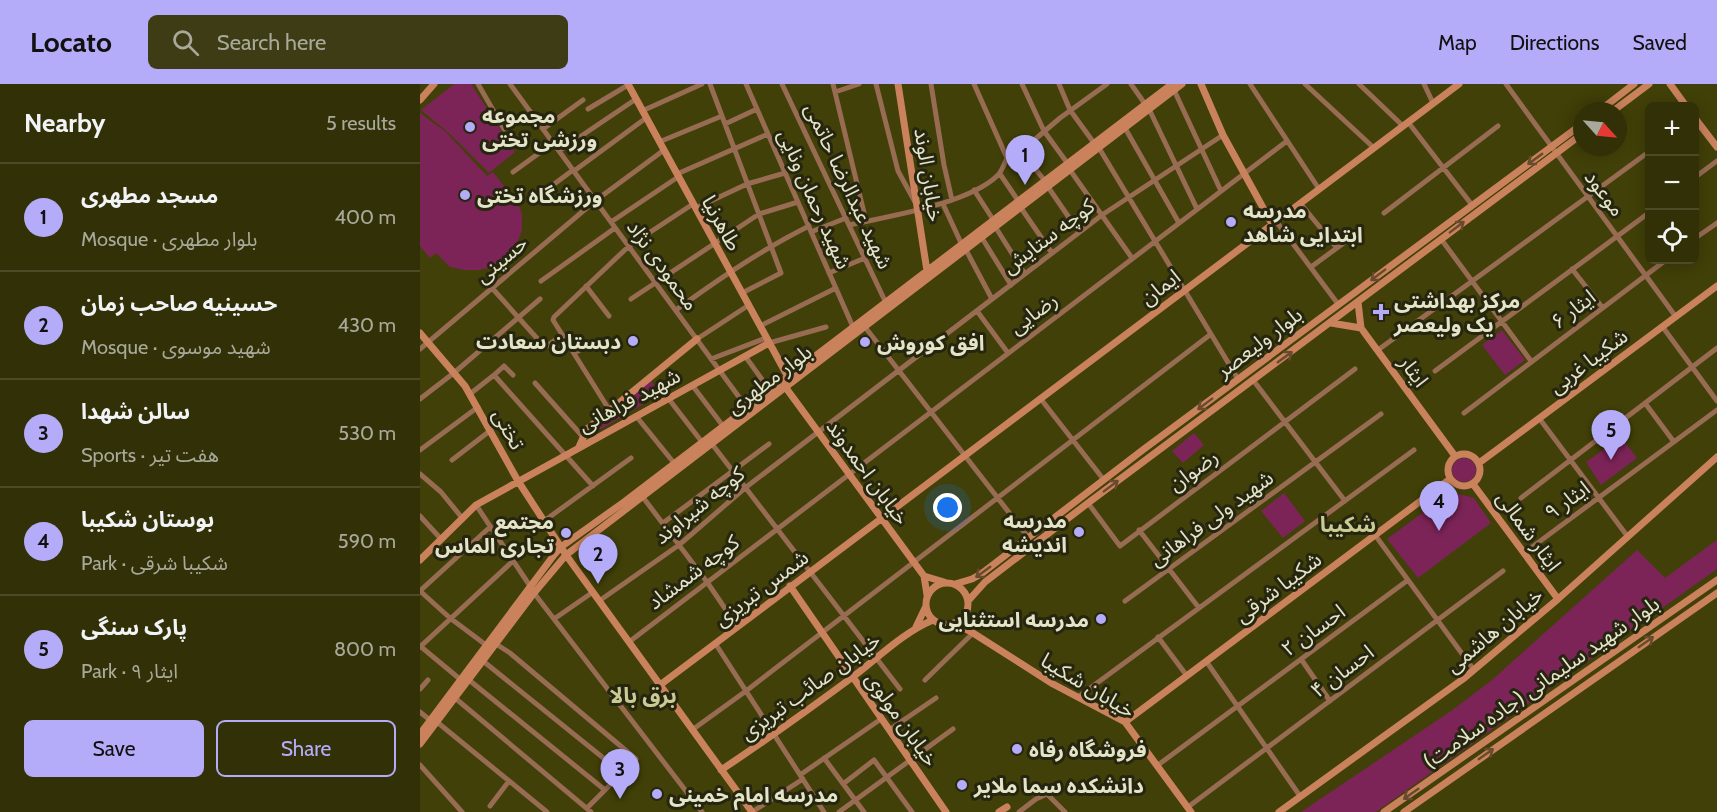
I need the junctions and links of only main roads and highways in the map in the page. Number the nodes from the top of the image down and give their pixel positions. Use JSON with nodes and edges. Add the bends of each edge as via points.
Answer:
{"nodes":[{"id":1,"x":434,"y":84,"type":"edge"},
{"id":2,"x":628,"y":84,"type":"edge"},
{"id":3,"x":898,"y":84,"type":"edge"},
{"id":4,"x":1182,"y":84,"type":"edge"},
{"id":5,"x":1201,"y":84,"type":"edge"},
{"id":6,"x":1459,"y":84,"type":"edge"},
{"id":7,"x":1634,"y":84,"type":"edge"},
{"id":8,"x":1649,"y":84,"type":"edge"},
{"id":9,"x":1670,"y":84,"type":"edge"},
{"id":10,"x":1173,"y":87,"type":"edge"},
{"id":11,"x":421,"y":95,"type":"edge"},
{"id":12,"x":1611,"y":102,"type":"edge"},
{"id":13,"x":1625,"y":102,"type":"edge"},
{"id":14,"x":1683,"y":102,"type":"edge"},
{"id":15,"x":1147,"y":107,"type":"junction"},
{"id":16,"x":1699,"y":123,"type":"edge"},
{"id":17,"x":1573,"y":131,"type":"edge"},
{"id":18,"x":1573,"y":141,"type":"edge"},
{"id":19,"x":1096,"y":146,"type":"junction"},
{"id":20,"x":1717,"y":147,"type":"edge"},
{"id":21,"x":1274,"y":223,"type":"junction"},
{"id":22,"x":995,"y":224,"type":"junction"},
{"id":23,"x":964,"y":248,"type":"junction"},
{"id":24,"x":927,"y":271,"type":"junction"},
{"id":25,"x":1717,"y":286,"type":"edge"},
{"id":26,"x":1358,"y":302,"type":"junction"},
{"id":27,"x":1331,"y":323,"type":"junction"},
{"id":28,"x":1361,"y":328,"type":"junction"},
{"id":29,"x":420,"y":333,"type":"edge"},
{"id":30,"x":697,"y":339,"type":"road end"},
{"id":31,"x":768,"y":340,"type":"junction"},
{"id":32,"x":788,"y":377,"type":"junction"},
{"id":33,"x":1238,"y":379,"type":"junction"},
{"id":34,"x":1253,"y":380,"type":"junction"},
{"id":35,"x":786,"y":388,"type":"junction"},
{"id":36,"x":579,"y":447,"type":"junction"},
{"id":37,"x":1455,"y":456,"type":"junction"},
{"id":38,"x":1717,"y":458,"type":"edge"},
{"id":39,"x":1479,"y":463,"type":"junction"},
{"id":40,"x":1450,"y":479,"type":"junction"},
{"id":41,"x":518,"y":481,"type":"junction"},
{"id":42,"x":1473,"y":484,"type":"junction"},
{"id":43,"x":881,"y":517,"type":"junction"},
{"id":44,"x":561,"y":547,"type":"junction"},
{"id":45,"x":566,"y":555,"type":"junction"},
{"id":46,"x":420,"y":560,"type":"edge"},
{"id":47,"x":924,"y":576,"type":"junction"},
{"id":48,"x":1717,"y":580,"type":"edge"},
{"id":49,"x":945,"y":582,"type":"junction"},
{"id":50,"x":956,"y":584,"type":"junction"},
{"id":51,"x":790,"y":586,"type":"junction"},
{"id":52,"x":532,"y":590,"type":"junction"},
{"id":53,"x":1717,"y":593,"type":"edge"},
{"id":54,"x":927,"y":595,"type":"junction"},
{"id":55,"x":1558,"y":599,"type":"junction"},
{"id":56,"x":968,"y":601,"type":"junction"},
{"id":57,"x":926,"y":606,"type":"junction"},
{"id":58,"x":963,"y":617,"type":"junction"},
{"id":59,"x":933,"y":620,"type":"junction"},
{"id":60,"x":954,"y":623,"type":"junction"},
{"id":61,"x":916,"y":627,"type":"junction"},
{"id":62,"x":974,"y":633,"type":"junction"},
{"id":63,"x":853,"y":677,"type":"junction"},
{"id":64,"x":465,"y":680,"type":"junction"},
{"id":65,"x":660,"y":685,"type":"junction"},
{"id":66,"x":433,"y":721,"type":"junction"},
{"id":67,"x":1125,"y":722,"type":"junction"},
{"id":68,"x":420,"y":734,"type":"edge"},
{"id":69,"x":420,"y":744,"type":"edge"},
{"id":70,"x":721,"y":770,"type":"junction"},
{"id":71,"x":1009,"y":809,"type":"edge"},
{"id":72,"x":1190,"y":809,"type":"edge"},
{"id":73,"x":752,"y":812,"type":"edge"},
{"id":74,"x":946,"y":812,"type":"edge"},
{"id":75,"x":999,"y":812,"type":"edge"},
{"id":76,"x":1279,"y":812,"type":"edge"},
{"id":77,"x":1384,"y":812,"type":"edge"},
{"id":78,"x":1404,"y":812,"type":"edge"}],
"edges":[{"from":1,"to":11,"type":"main road"},
{"from":2,"to":31,"type":"main road","name":"طاهرنیا"},
{"from":3,"to":24,"type":"main road","name":"خیابان الوند"},
{"from":4,"to":10,"type":"main road","name":"بلوار مطهری"},
{"from":5,"to":21,"type":"main road","via":[[1243,174]]},
{"from":6,"to":21,"type":"main road","name":"ایمان"},
{"from":7,"to":12,"type":"main road"},
{"from":8,"to":13,"type":"main road"},
{"from":9,"to":14,"type":"main road"},
{"from":10,"to":15,"type":"main road","name":"بلوار مطهری"},
{"from":15,"to":19,"type":"main road","name":"بلوار مطهری"},
{"from":15,"to":19,"type":"main road","name":"بلوار مطهری","via":[[1125,128]]},
{"from":16,"to":20,"type":"main road"},
{"from":17,"to":33,"type":"main road","name":"بلوار ولیعصر","one_way":true},
{"from":26,"to":18,"type":"main road","name":"بلوار ولیعصر","one_way":true},
{"from":19,"to":22,"type":"main road","name":"بلوار مطهری"},
{"from":21,"to":43,"type":"main road","name":"ایمان"},
{"from":22,"to":23,"type":"main road","name":"بلوار مطهری"},
{"from":22,"to":23,"type":"main road","name":"بلوار مطهری","via":[[982,238]]},
{"from":23,"to":24,"type":"main road","name":"بلوار مطهری"},
{"from":23,"to":35,"type":"main road","name":"بلوار مطهری"},
{"from":24,"to":32,"type":"main road","name":"بلوار مطهری"},
{"from":25,"to":39,"type":"main road","name":"شکیبا غربی"},
{"from":26,"to":27,"type":"main road","name":"بلوار ولیعصر"},
{"from":26,"to":28,"type":"main road"},
{"from":27,"to":28,"type":"main road"},
{"from":34,"to":27,"type":"main road","name":"بلوار ولیعصر","one_way":true},
{"from":28,"to":37,"type":"main road","name":"ایثار"},
{"from":29,"to":41,"type":"main road","name":"تختی","via":[[470,394]]},
{"from":30,"to":36,"type":"main road","name":"شهید فراهانی","via":[[587,429]]},
{"from":31,"to":32,"type":"main road","name":"طاهرنیا"},
{"from":31,"to":36,"type":"main road","name":"شهید فراهانی","via":[[746,356]]},
{"from":32,"to":35,"type":"main road"},
{"from":32,"to":44,"type":"main road","name":"بلوار مطهری"},
{"from":33,"to":34,"type":"main road"},
{"from":33,"to":50,"type":"main road","name":"بلوار ولیعصر","one_way":true,"via":[[981,574]]},
{"from":56,"to":34,"type":"main road","name":"بلوار ولیعصر","one_way":true,"via":[[985,582]]},
{"from":35,"to":43,"type":"main road","name":"خیابان احمدوند"},
{"from":35,"to":45,"type":"main road","name":"بلوار مطهری"},
{"from":36,"to":41,"type":"main road"},
{"from":37,"to":39,"type":"main road","via":[[1468,454]]},
{"from":37,"to":40,"type":"main road","via":[[1448,464]]},
{"from":38,"to":55,"type":"main road","name":"خیابان هاشمی"},
{"from":39,"to":42,"type":"main road","via":[[1479,476]]},
{"from":40,"to":42,"type":"main road","via":[[1463,487]]},
{"from":40,"to":67,"type":"main road","name":"شکیبا شرقی"},
{"from":41,"to":44,"type":"main road","name":"تختی"},
{"from":41,"to":46,"type":"main road","via":[[476,505]]},
{"from":42,"to":55,"type":"main road","name":"ایثار شمالی"},
{"from":43,"to":47,"type":"main road","name":"خیابان احمدوند"},
{"from":43,"to":51,"type":"main road","name":"شمس تبریزی"},
{"from":44,"to":45,"type":"main road","name":"تختی"},
{"from":44,"to":52,"type":"main road","name":"بلوار مطهری"},
{"from":45,"to":52,"type":"main road","name":"بلوار مطهری"},
{"from":45,"to":65,"type":"main road","name":"تختی"},
{"from":47,"to":49,"type":"main road"},
{"from":47,"to":54,"type":"main road"},
{"from":48,"to":77,"type":"main road","name":"بلوار شهید سلیمانی (جاده سلامت)","one_way":true},
{"from":49,"to":50,"type":"main road"},
{"from":49,"to":54,"type":"main road","via":[[934,586]]},
{"from":50,"to":56,"type":"main road"},
{"from":51,"to":63,"type":"main road","name":"خیابان مولوی"},
{"from":51,"to":65,"type":"main road","name":"شمس تبریزی"},
{"from":52,"to":64,"type":"main road","name":"بلوار مطهری","via":[[496,644]]},
{"from":52,"to":64,"type":"main road","name":"بلوار مطهری","via":[[486,645]]},
{"from":78,"to":53,"type":"main road","name":"بلوار شهید سلیمانی (جاده سلامت)","one_way":true},
{"from":54,"to":57,"type":"main road"},
{"from":55,"to":76,"type":"main road","name":"خیابان هاشمی","via":[[1414,716]]},
{"from":56,"to":58,"type":"main road"},
{"from":57,"to":59,"type":"main road"},
{"from":57,"to":61,"type":"main road"},
{"from":58,"to":60,"type":"main road"},
{"from":58,"to":62,"type":"main road"},
{"from":59,"to":60,"type":"main road"},
{"from":59,"to":61,"type":"main road"},
{"from":60,"to":62,"type":"main road","name":"خیابان شکیبا"},
{"from":61,"to":63,"type":"main road","name":"خیابان صائب تبریزی"},
{"from":62,"to":67,"type":"main road","name":"خیابان شکیبا","via":[[1053,684]]},
{"from":63,"to":70,"type":"main road","name":"خیابان صائب تبریزی"},
{"from":63,"to":74,"type":"main road","name":"خیابان مولوی"},
{"from":64,"to":66,"type":"main road","name":"بلوار مطهری"},
{"from":64,"to":66,"type":"main road","name":"بلوار مطهری","via":[[455,698]]},
{"from":65,"to":70,"type":"main road","name":"تختی"},
{"from":66,"to":68,"type":"main road","name":"بلوار مطهری"},
{"from":66,"to":69,"type":"main road","name":"بلوار مطهری"},
{"from":67,"to":72,"type":"main road","name":"خیابان شکیبا"},
{"from":70,"to":73,"type":"main road","name":"تختی"},
{"from":71,"to":75,"type":"main road"}]}
